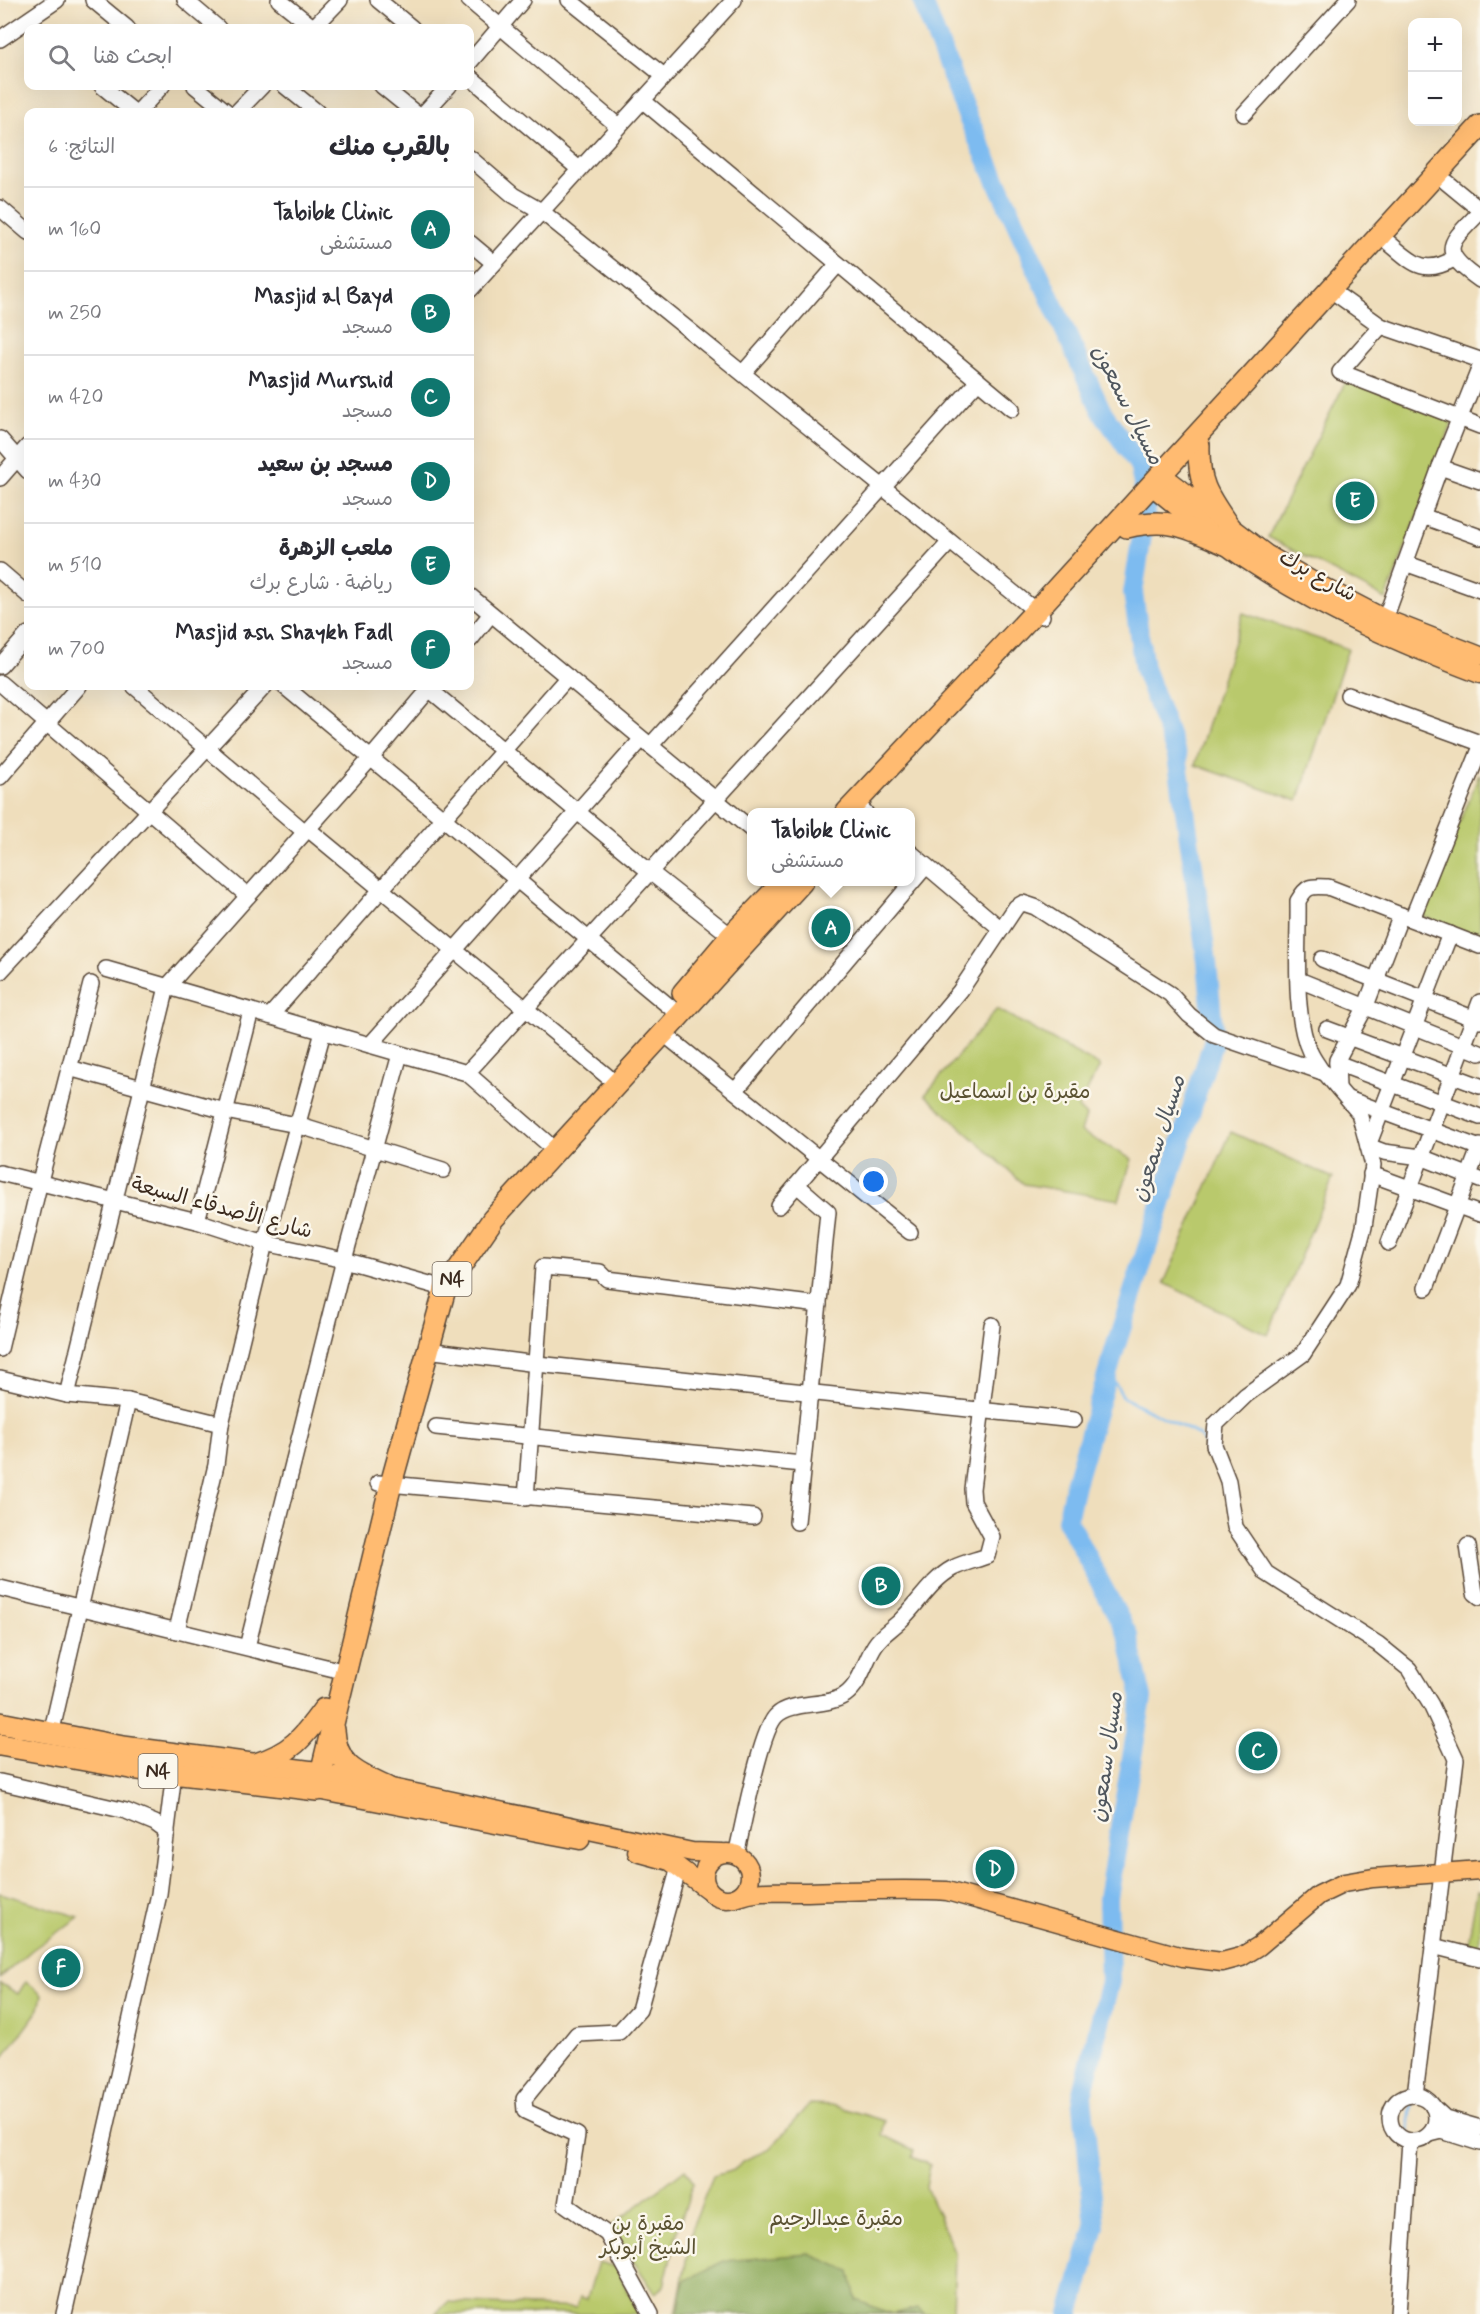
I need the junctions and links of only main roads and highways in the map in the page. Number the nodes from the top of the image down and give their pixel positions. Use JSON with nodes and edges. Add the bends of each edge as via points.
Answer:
{"nodes":[{"id":1,"x":1480,"y":126,"type":"edge"},
{"id":2,"x":1480,"y":146,"type":"edge"},
{"id":3,"x":1199,"y":446,"type":"junction"},
{"id":4,"x":1159,"y":482,"type":"junction"},
{"id":5,"x":1126,"y":527,"type":"junction"},
{"id":6,"x":1227,"y":536,"type":"junction"},
{"id":7,"x":1039,"y":613,"type":"junction"},
{"id":8,"x":1480,"y":656,"type":"edge"},
{"id":9,"x":1480,"y":674,"type":"edge"},
{"id":10,"x":864,"y":808,"type":"edge"},
{"id":11,"x":783,"y":886,"type":"edge"},
{"id":12,"x":784,"y":886,"type":"edge"},
{"id":13,"x":613,"y":1079,"type":"junction"},
{"id":14,"x":385,"y":1484,"type":"junction"},
{"id":15,"x":328,"y":1715,"type":"junction"},
{"id":16,"x":0,"y":1723,"type":"edge"},
{"id":17,"x":0,"y":1745,"type":"edge"},
{"id":18,"x":253,"y":1765,"type":"junction"},
{"id":19,"x":311,"y":1780,"type":"junction"},
{"id":20,"x":388,"y":1788,"type":"junction"},
{"id":21,"x":735,"y":1858,"type":"junction"},
{"id":22,"x":1478,"y":1870,"type":"edge"},
{"id":23,"x":708,"y":1889,"type":"junction"},
{"id":24,"x":795,"y":1893,"type":"junction"},
{"id":25,"x":735,"y":1898,"type":"junction"}],
"edges":[{"from":1,"to":4,"type":"highway"},
{"from":2,"to":3,"type":"highway"},
{"from":3,"to":4,"type":"highway"},
{"from":3,"to":6,"type":"highway","via":[[1199,473]]},
{"from":4,"to":5,"type":"highway"},
{"from":4,"to":6,"type":"main road","name":"شارع برك"},
{"from":4,"to":7,"type":"highway"},
{"from":5,"to":6,"type":"highway","via":[[1161,522]]},
{"from":5,"to":7,"type":"highway"},
{"from":6,"to":8,"type":"main road","name":"شارع برك","via":[[1385,619]]},
{"from":6,"to":9,"type":"main road","name":"شارع برك","via":[[1253,564],[1342,614]]},
{"from":7,"to":10,"type":"highway"},
{"from":11,"to":13,"type":"highway","number":"N4","via":[[731,936]]},
{"from":12,"to":13,"type":"highway","number":"N4","via":[[664,1034]]},
{"from":13,"to":14,"type":"highway","number":"N4","via":[[493,1219],[445,1289]]},
{"from":13,"to":14,"type":"highway","number":"N4","via":[[546,1142],[486,1207],[433,1285]]},
{"from":14,"to":15,"type":"highway","number":"N4"},
{"from":14,"to":15,"type":"highway","number":"N4","via":[[334,1669]]},
{"from":15,"to":18,"type":"highway","via":[[288,1751]]},
{"from":15,"to":19,"type":"highway","number":"N4"},
{"from":15,"to":20,"type":"highway","via":[[334,1742],[346,1764]]},
{"from":16,"to":18,"type":"highway","number":"N4","via":[[123,1747]]},
{"from":17,"to":19,"type":"highway","number":"N4","via":[[174,1773]]},
{"from":18,"to":19,"type":"highway","number":"N4"},
{"from":19,"to":20,"type":"main road"},
{"from":19,"to":23,"type":"main road","via":[[656,1857],[679,1867]]},
{"from":20,"to":21,"type":"main road"},
{"from":21,"to":23,"type":"main road","via":[[715,1856],[705,1867],[704,1882]]},
{"from":21,"to":24,"type":"main road"},
{"from":21,"to":25,"type":"main road","via":[[750,1873],[746,1888]]},
{"from":22,"to":24,"type":"main road","via":[[1344,1883],[1318,1895],[1259,1946],[1222,1962],[1183,1957],[947,1891]]},
{"from":23,"to":25,"type":"main road","via":[[719,1898]]},
{"from":24,"to":25,"type":"main road","via":[[754,1891]]}]}
